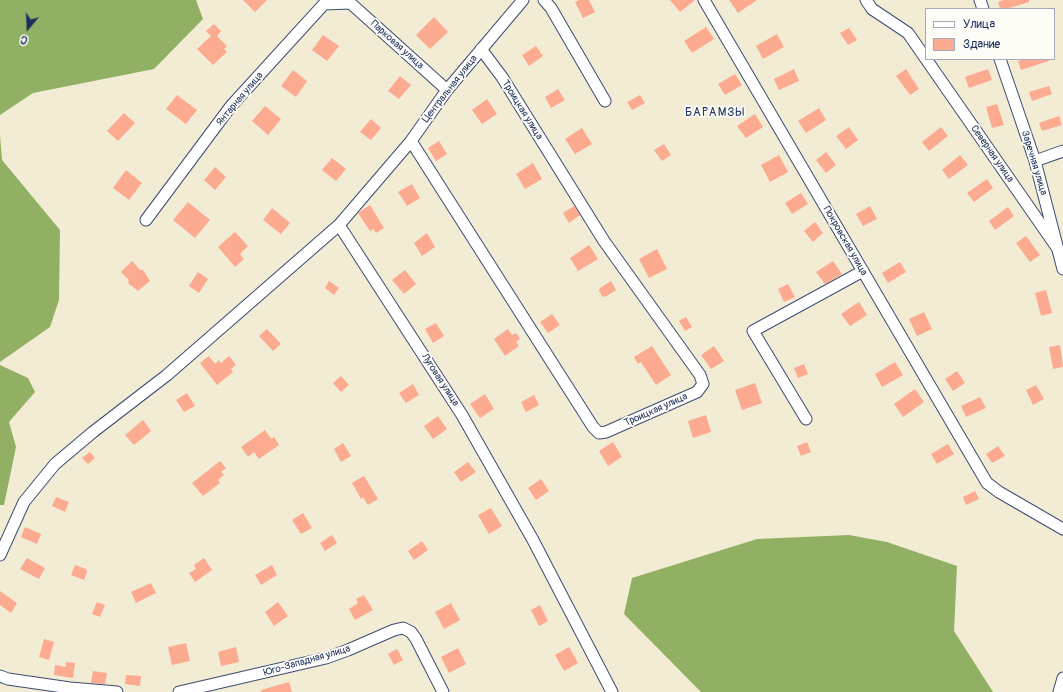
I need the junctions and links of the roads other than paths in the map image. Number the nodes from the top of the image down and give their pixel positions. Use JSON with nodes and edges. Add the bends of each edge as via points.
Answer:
{"nodes":[{"id":1,"x":523,"y":0,"type":"edge"},
{"id":2,"x":544,"y":0,"type":"edge"},
{"id":3,"x":704,"y":0,"type":"edge"},
{"id":4,"x":866,"y":0,"type":"edge"},
{"id":5,"x":348,"y":2,"type":"edge"},
{"id":6,"x":481,"y":49,"type":"junction"},
{"id":7,"x":925,"y":58,"type":"edge"},
{"id":8,"x":927,"y":60,"type":"edge"},
{"id":9,"x":1000,"y":60,"type":"edge"},
{"id":10,"x":447,"y":90,"type":"junction"},
{"id":11,"x":605,"y":102,"type":"dead end"},
{"id":12,"x":411,"y":141,"type":"junction"},
{"id":13,"x":1063,"y":151,"type":"edge"},
{"id":14,"x":1035,"y":160,"type":"junction"},
{"id":15,"x":146,"y":220,"type":"dead end"},
{"id":16,"x":339,"y":225,"type":"junction"},
{"id":17,"x":1058,"y":249,"type":"junction"},
{"id":18,"x":1063,"y":269,"type":"edge"},
{"id":19,"x":863,"y":271,"type":"junction"},
{"id":20,"x":806,"y":419,"type":"dead end"},
{"id":21,"x":1063,"y":529,"type":"edge"},
{"id":22,"x":0,"y":555,"type":"edge"},
{"id":23,"x":0,"y":676,"type":"edge"},
{"id":24,"x":1063,"y":678,"type":"edge"},
{"id":25,"x":117,"y":692,"type":"edge"},
{"id":26,"x":179,"y":692,"type":"edge"},
{"id":27,"x":443,"y":692,"type":"edge"},
{"id":28,"x":612,"y":692,"type":"edge"},
{"id":29,"x":1059,"y":692,"type":"edge"}],
"edges":[{"from":1,"to":6,"type":"street","name":"Центральная улица"},
{"from":2,"to":11,"type":"street"},
{"from":3,"to":19,"type":"street","name":"Покровская улица"},
{"from":4,"to":7,"type":"street","name":"Северная улица","via":[[872,9],[908,33]]},
{"from":5,"to":10,"type":"street","name":"Парковая улица"},
{"from":5,"to":15,"type":"street","name":"Янтарная улица","via":[[324,4],[231,106]]},
{"from":6,"to":10,"type":"street","name":"Центральная улица"},
{"from":6,"to":12,"type":"street","name":"Троицкая улица","via":[[502,77],[604,242],[700,375],[703,384],[697,392],[606,432],[599,433],[593,428]]},
{"from":8,"to":17,"type":"street","name":"Северная улица"},
{"from":9,"to":14,"type":"street","name":"Заречная улица"},
{"from":10,"to":12,"type":"street","name":"Центральная улица"},
{"from":12,"to":16,"type":"street","name":"Центральная улица"},
{"from":13,"to":14,"type":"street"},
{"from":14,"to":17,"type":"street","name":"Заречная улица"},
{"from":16,"to":22,"type":"street","name":"Центральная улица","via":[[168,376],[55,464],[24,502]]},
{"from":16,"to":28,"type":"street","name":"Луговая улица","via":[[462,415],[533,540]]},
{"from":17,"to":18,"type":"street","name":"Заречная улица"},
{"from":19,"to":20,"type":"street","via":[[753,331]]},
{"from":19,"to":21,"type":"street","name":"Покровская улица","via":[[986,483]]},
{"from":23,"to":25,"type":"street","via":[[70,688]]},
{"from":24,"to":29,"type":"street"},
{"from":26,"to":27,"type":"street","name":"Юго-Западная улица","via":[[326,658],[404,628],[416,639]]}]}
